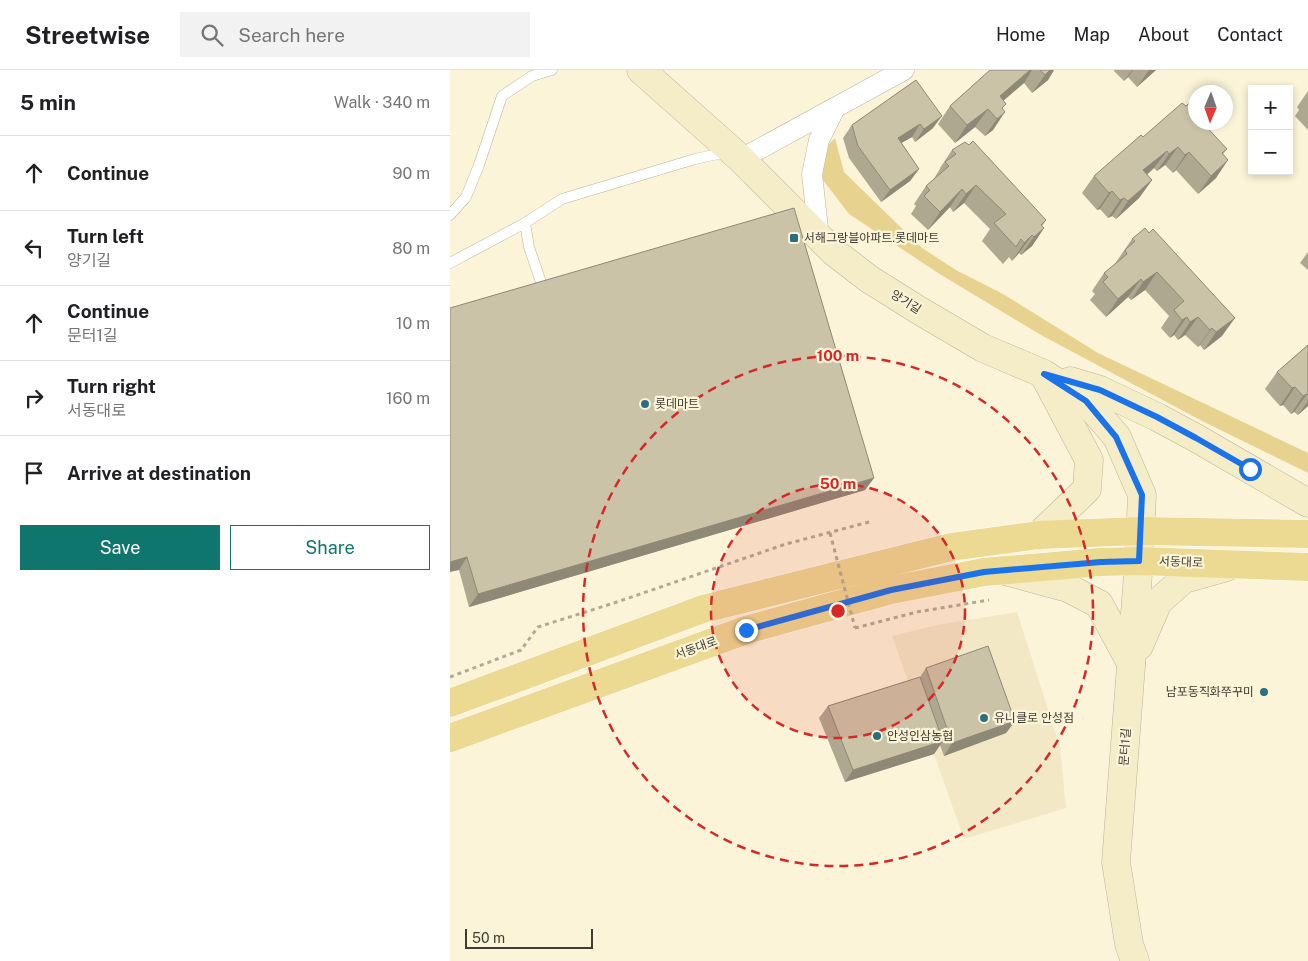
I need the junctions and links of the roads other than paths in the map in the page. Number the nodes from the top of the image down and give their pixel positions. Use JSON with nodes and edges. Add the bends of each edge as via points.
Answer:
{"nodes":[{"id":1,"x":552,"y":70,"type":"edge"},
{"id":2,"x":641,"y":70,"type":"edge"},
{"id":3,"x":904,"y":70,"type":"edge"},
{"id":4,"x":835,"y":108,"type":"junction"},
{"id":5,"x":736,"y":155,"type":"junction"},
{"id":6,"x":450,"y":215,"type":"edge"},
{"id":7,"x":525,"y":224,"type":"junction"},
{"id":8,"x":819,"y":238,"type":"junction"},
{"id":9,"x":450,"y":263,"type":"edge"},
{"id":10,"x":544,"y":291,"type":"edge"},
{"id":11,"x":1044,"y":374,"type":"junction"},
{"id":12,"x":1308,"y":503,"type":"edge"},
{"id":13,"x":1140,"y":531,"type":"junction"},
{"id":14,"x":1308,"y":534,"type":"edge"},
{"id":15,"x":1039,"y":535,"type":"junction"},
{"id":16,"x":1139,"y":561,"type":"junction"},
{"id":17,"x":1236,"y":564,"type":"junction"},
{"id":18,"x":1308,"y":567,"type":"edge"},
{"id":19,"x":1001,"y":570,"type":"junction"},
{"id":20,"x":1131,"y":663,"type":"junction"},
{"id":21,"x":450,"y":703,"type":"edge"},
{"id":22,"x":450,"y":738,"type":"edge"},
{"id":23,"x":1135,"y":961,"type":"edge"}],
"edges":[{"from":1,"to":6,"type":"lane","via":[[532,76],[502,96],[466,197]]},
{"from":2,"to":5,"type":"street","name":"양기길"},
{"from":3,"to":4,"type":"street"},
{"from":4,"to":5,"type":"street"},
{"from":4,"to":8,"type":"street","via":[[820,140],[812,174]]},
{"from":5,"to":7,"type":"lane","via":[[695,159],[562,199]]},
{"from":5,"to":8,"type":"street","name":"양기길"},
{"from":7,"to":9,"type":"lane"},
{"from":7,"to":10,"type":"lane"},
{"from":8,"to":11,"type":"street","name":"양기길","via":[[869,279],[920,312],[983,348]]},
{"from":11,"to":12,"type":"street","via":[[1100,390],[1157,417]]},
{"from":11,"to":13,"type":"street","name":"양기길","via":[[1086,401],[1116,437],[1142,495]]},
{"from":11,"to":15,"type":"street","via":[[1089,460],[1086,489]]},
{"from":13,"to":14,"type":"main road"},
{"from":13,"to":15,"type":"main road"},
{"from":13,"to":16,"type":"street","name":"문터1길"},
{"from":15,"to":21,"type":"main road","via":[[951,548],[703,609]]},
{"from":16,"to":17,"type":"main road","name":"서동대로"},
{"from":16,"to":19,"type":"main road","name":"서동대로"},
{"from":16,"to":20,"type":"street","name":"문터1길"},
{"from":17,"to":18,"type":"main road","name":"서동대로"},
{"from":17,"to":20,"type":"street","via":[[1184,579],[1158,602]]},
{"from":19,"to":20,"type":"street","via":[[1068,588],[1099,604]]},
{"from":19,"to":22,"type":"main road","name":"서동대로","via":[[891,590],[746,630]]},
{"from":20,"to":23,"type":"street","name":"문터1길","via":[[1116,862],[1129,944]]}]}
